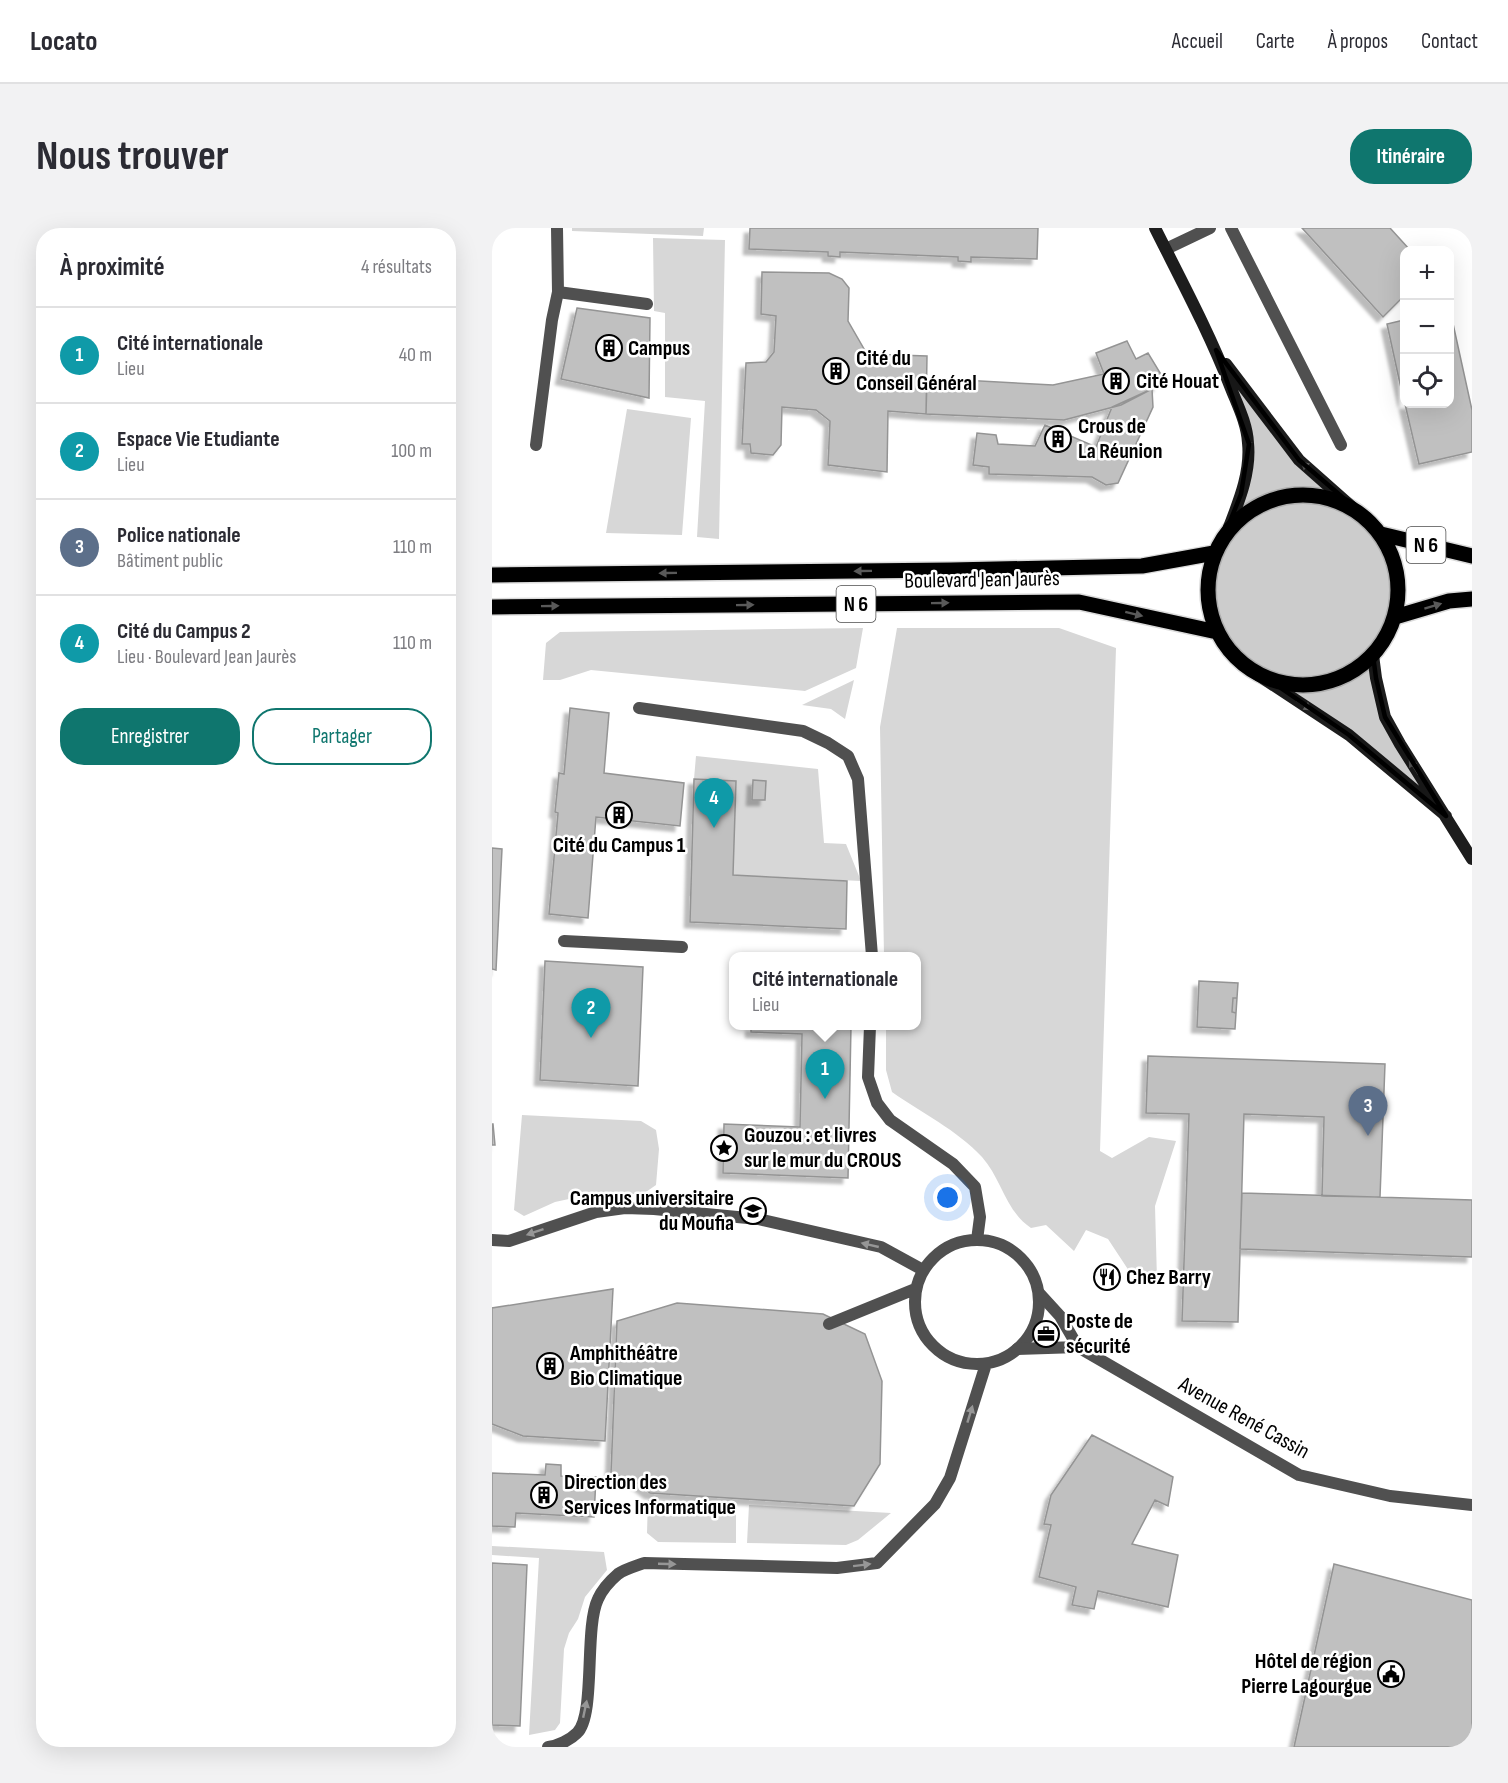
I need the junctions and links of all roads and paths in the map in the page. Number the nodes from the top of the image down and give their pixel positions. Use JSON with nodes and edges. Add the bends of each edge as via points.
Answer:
{"nodes":[{"id":1,"x":556,"y":228,"type":"edge"},
{"id":2,"x":1155,"y":228,"type":"edge"},
{"id":3,"x":1210,"y":228,"type":"edge"},
{"id":4,"x":1231,"y":228,"type":"edge"},
{"id":5,"x":1166,"y":249,"type":"junction"},
{"id":6,"x":558,"y":292,"type":"junction"},
{"id":7,"x":647,"y":304,"type":"dead end"},
{"id":8,"x":1216,"y":350,"type":"junction"},
{"id":9,"x":536,"y":445,"type":"dead end"},
{"id":10,"x":1341,"y":445,"type":"dead end"},
{"id":11,"x":1352,"y":507,"type":"junction"},
{"id":12,"x":1229,"y":527,"type":"junction"},
{"id":13,"x":1381,"y":534,"type":"junction"},
{"id":14,"x":1214,"y":553,"type":"junction"},
{"id":15,"x":1472,"y":556,"type":"edge"},
{"id":16,"x":492,"y":575,"type":"edge"},
{"id":17,"x":1472,"y":599,"type":"edge"},
{"id":18,"x":492,"y":607,"type":"edge"},
{"id":19,"x":1395,"y":617,"type":"junction"},
{"id":20,"x":1216,"y":632,"type":"junction"},
{"id":21,"x":1373,"y":655,"type":"junction"},
{"id":22,"x":1255,"y":673,"type":"junction"},
{"id":23,"x":639,"y":708,"type":"dead end"},
{"id":24,"x":1446,"y":816,"type":"junction"},
{"id":25,"x":1472,"y":859,"type":"edge"},
{"id":26,"x":564,"y":941,"type":"dead end"},
{"id":27,"x":682,"y":947,"type":"dead end"},
{"id":28,"x":872,"y":952,"type":"edge"},
{"id":29,"x":870,"y":1030,"type":"edge"},
{"id":30,"x":492,"y":1240,"type":"edge"},
{"id":31,"x":977,"y":1240,"type":"junction"},
{"id":32,"x":923,"y":1270,"type":"junction"},
{"id":33,"x":915,"y":1289,"type":"junction"},
{"id":34,"x":1038,"y":1293,"type":"junction"},
{"id":35,"x":829,"y":1324,"type":"dead end"},
{"id":36,"x":1078,"y":1347,"type":"junction"},
{"id":37,"x":1017,"y":1349,"type":"junction"},
{"id":38,"x":986,"y":1364,"type":"junction"},
{"id":39,"x":1472,"y":1506,"type":"edge"},
{"id":40,"x":548,"y":1747,"type":"edge"}],
"edges":[{"from":1,"to":6,"type":"street"},
{"from":2,"to":5,"type":"street"},
{"from":3,"to":5,"type":"street"},
{"from":4,"to":10,"type":"street"},
{"from":5,"to":8,"type":"street"},
{"from":6,"to":7,"type":"street"},
{"from":6,"to":9,"type":"street"},
{"from":11,"to":8,"type":"street","one_way":true,"via":[[1299,460]]},
{"from":8,"to":12,"type":"street","via":[[1246,426],[1249,444],[1248,466]]},
{"from":11,"to":12,"type":"main road","number":"N 6","via":[[1328,497],[1277,497],[1242,515]]},
{"from":11,"to":13,"type":"main road","number":"N 6"},
{"from":12,"to":14,"type":"main road","number":"N 6"},
{"from":13,"to":15,"type":"main road","number":"N 6"},
{"from":13,"to":19,"type":"main road","number":"N 6","via":[[1394,560],[1399,589]]},
{"from":14,"to":16,"type":"main road","name":"Boulevard Jean Jaurès","number":"N 6","one_way":true,"via":[[1142,566]]},
{"from":14,"to":20,"type":"main road","number":"N 6","via":[[1207,579],[1208,606]]},
{"from":19,"to":17,"type":"main road","one_way":true,"via":[[1449,601]]},
{"from":18,"to":20,"type":"main road","name":"Boulevard Jean Jaurès","number":"N 6","one_way":true,"via":[[1079,602]]},
{"from":19,"to":21,"type":"main road","number":"N 6"},
{"from":20,"to":22,"type":"main road","number":"N 6","via":[[1233,655]]},
{"from":21,"to":22,"type":"main road","number":"N 6","via":[[1348,674],[1318,684],[1285,684]]},
{"from":24,"to":21,"type":"street","one_way":true,"via":[[1385,717]]},
{"from":22,"to":24,"type":"street","one_way":true,"via":[[1348,735]]},
{"from":23,"to":28,"type":"street","via":[[803,730],[849,756],[858,779]]},
{"from":24,"to":25,"type":"street"},
{"from":26,"to":27,"type":"street"},
{"from":29,"to":31,"type":"street","via":[[868,1077],[877,1103],[890,1120],[952,1164],[975,1187],[980,1216]]},
{"from":32,"to":30,"type":"street","one_way":true,"via":[[881,1247],[803,1229],[758,1219],[654,1209],[596,1212],[509,1241]]},
{"from":31,"to":32,"type":"street","via":[[956,1243],[937,1254]]},
{"from":31,"to":34,"type":"street","via":[[995,1242],[1024,1261],[1034,1276]]},
{"from":32,"to":33,"type":"street"},
{"from":33,"to":35,"type":"street"},
{"from":33,"to":38,"type":"street","via":[[914,1309],[931,1345],[947,1357]]},
{"from":34,"to":36,"type":"street","via":[[1059,1316]]},
{"from":34,"to":37,"type":"street","via":[[1038,1314]]},
{"from":36,"to":37,"type":"street"},
{"from":36,"to":39,"type":"street","name":"Avenue René Cassin","via":[[1299,1475],[1390,1496]]},
{"from":37,"to":38,"type":"street"},
{"from":40,"to":38,"type":"street","one_way":true,"via":[[578,1732],[587,1708],[594,1614],[598,1599],[620,1572],[644,1563],[837,1568],[877,1563],[935,1504],[950,1479]]}]}
